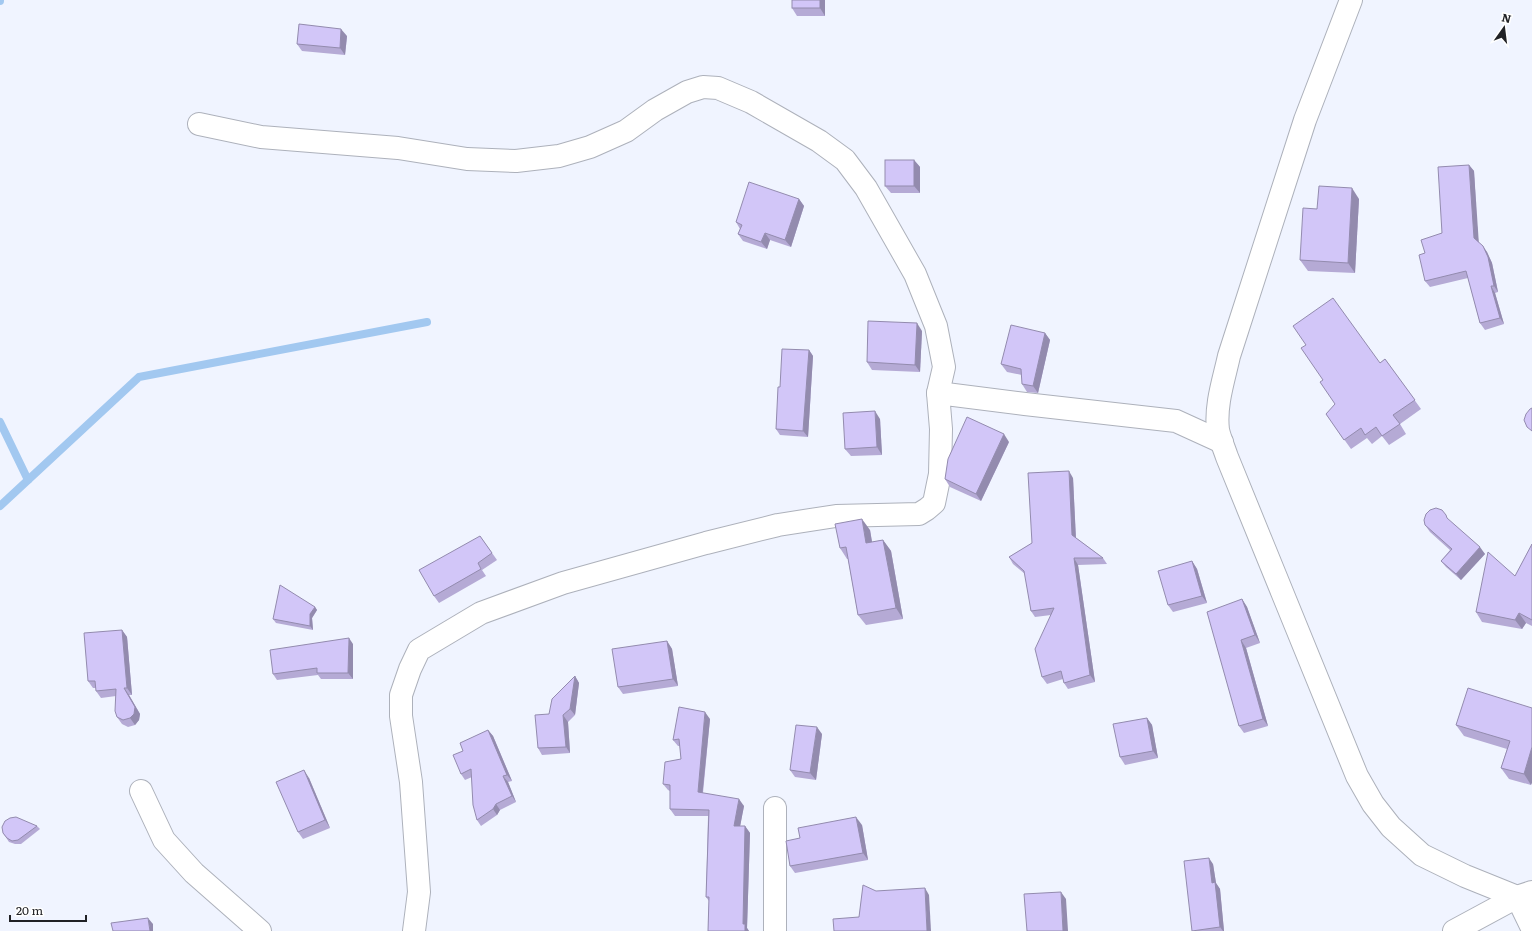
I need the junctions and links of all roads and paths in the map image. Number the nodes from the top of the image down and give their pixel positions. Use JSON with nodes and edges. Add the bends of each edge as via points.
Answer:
{"nodes":[{"id":1,"x":1351,"y":0,"type":"edge"},
{"id":2,"x":199,"y":124,"type":"dead end"},
{"id":3,"x":938,"y":393,"type":"junction"},
{"id":4,"x":1222,"y":442,"type":"junction"},
{"id":5,"x":140,"y":791,"type":"dead end"},
{"id":6,"x":775,"y":808,"type":"dead end"},
{"id":7,"x":1524,"y":894,"type":"edge"},
{"id":8,"x":1532,"y":928,"type":"edge"},
{"id":9,"x":260,"y":931,"type":"edge"},
{"id":10,"x":414,"y":931,"type":"edge"},
{"id":11,"x":775,"y":931,"type":"edge"},
{"id":12,"x":1454,"y":931,"type":"edge"}],
"edges":[{"from":1,"to":4,"type":"street","via":[[1305,120],[1229,356],[1217,418]]},
{"from":2,"to":3,"type":"street","via":[[261,137],[398,148],[467,159],[516,161],[559,156],[590,147],[626,131],[655,110],[687,92],[702,87],[718,88],[751,102],[819,142],[845,160],[866,188],[915,274],[936,326],[944,367]]},
{"from":3,"to":4,"type":"street","via":[[1176,421]]},
{"from":3,"to":10,"type":"street","via":[[941,430],[940,474],[934,503],[919,514],[836,516],[778,525],[706,543],[563,583],[481,613],[420,650],[401,695],[401,716],[411,782],[419,892]]},
{"from":4,"to":7,"type":"street","via":[[1358,776],[1373,804],[1391,827],[1422,855],[1465,876]]},
{"from":5,"to":9,"type":"street","via":[[164,840],[194,872]]},
{"from":6,"to":11,"type":"street"},
{"from":7,"to":8,"type":"street"},
{"from":7,"to":12,"type":"street"}]}
